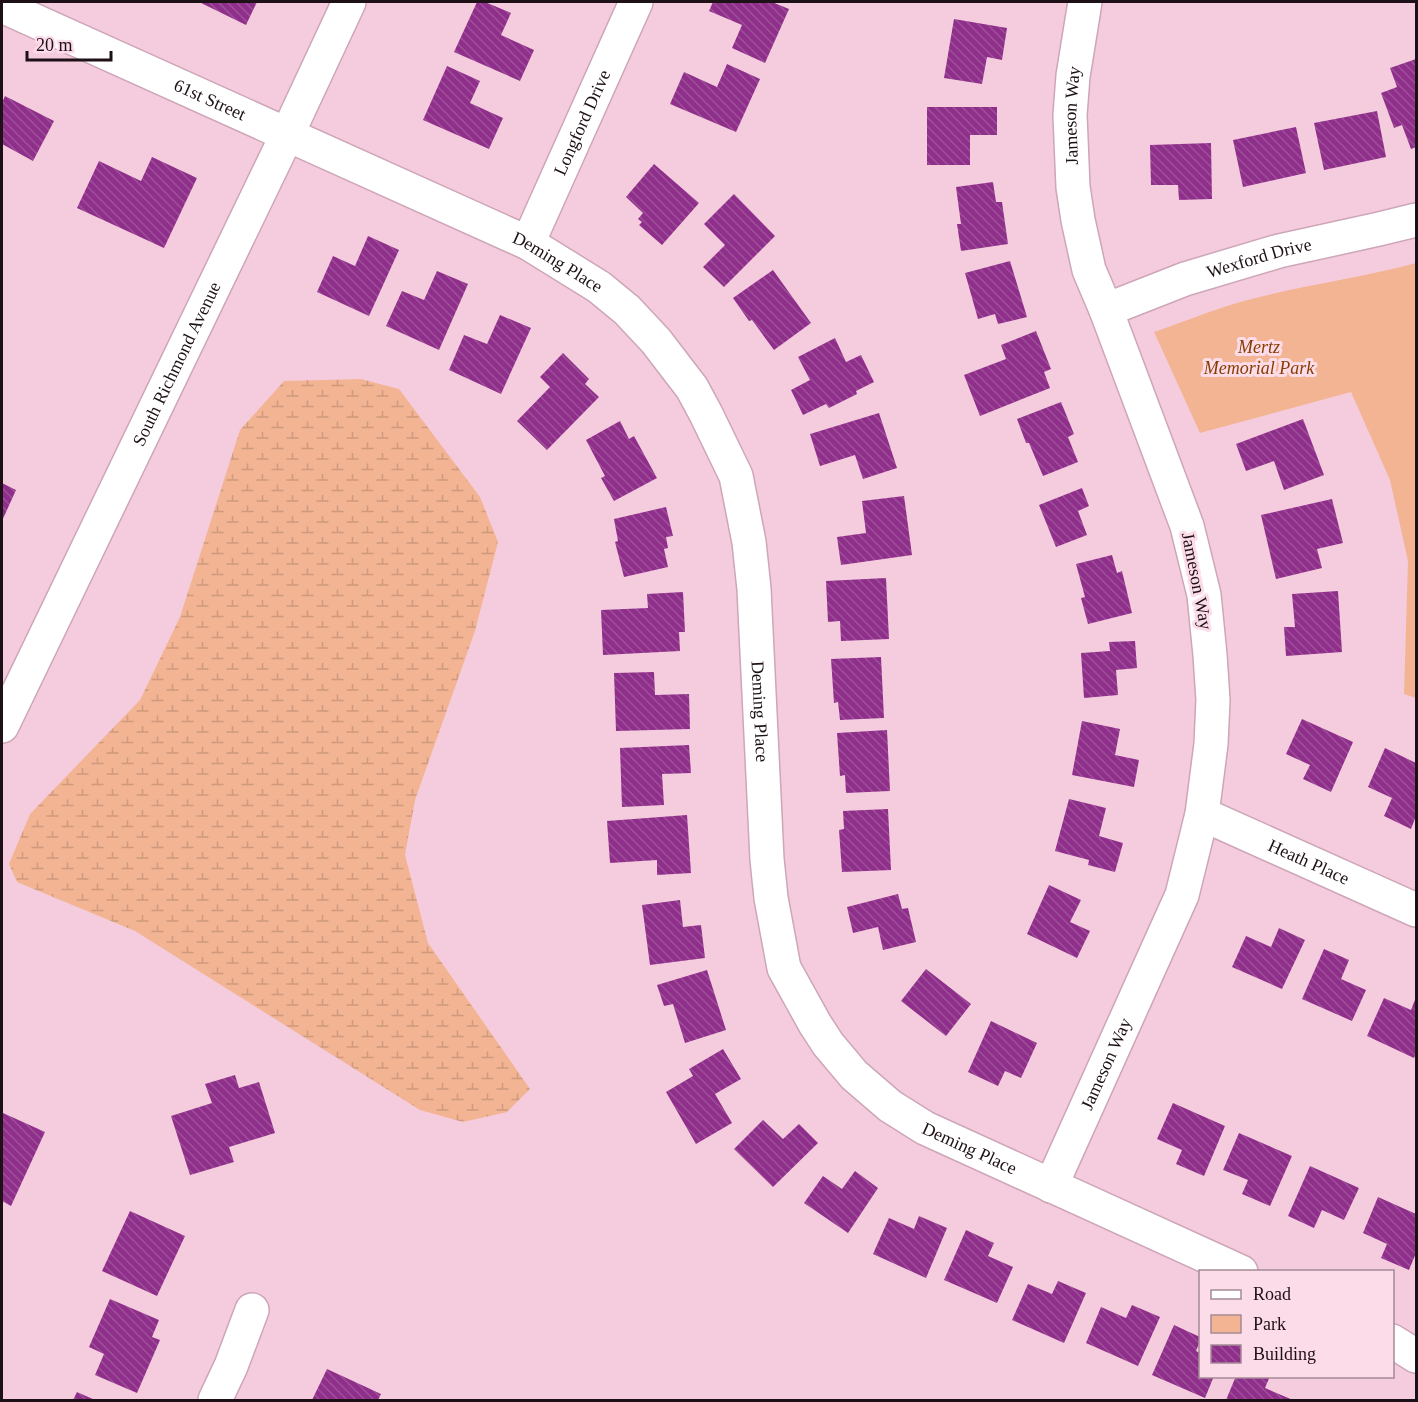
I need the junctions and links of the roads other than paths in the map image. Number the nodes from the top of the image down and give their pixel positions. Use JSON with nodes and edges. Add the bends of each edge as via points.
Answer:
{"nodes":[{"id":1,"x":349,"y":2,"type":"edge"},
{"id":2,"x":636,"y":2,"type":"edge"},
{"id":3,"x":1085,"y":2,"type":"edge"},
{"id":4,"x":2,"y":6,"type":"edge"},
{"id":5,"x":287,"y":135,"type":"junction"},
{"id":6,"x":1416,"y":220,"type":"edge"},
{"id":7,"x":528,"y":243,"type":"junction"},
{"id":8,"x":1106,"y":310,"type":"junction"},
{"id":9,"x":2,"y":726,"type":"edge"},
{"id":10,"x":1202,"y":814,"type":"junction"},
{"id":11,"x":1416,"y":910,"type":"edge"},
{"id":12,"x":1051,"y":1186,"type":"junction"},
{"id":13,"x":1237,"y":1270,"type":"edge"},
{"id":14,"x":252,"y":1310,"type":"dead end"},
{"id":15,"x":1394,"y":1342,"type":"edge"},
{"id":16,"x":1416,"y":1356,"type":"edge"},
{"id":17,"x":215,"y":1401,"type":"edge"}],
"edges":[{"from":1,"to":5,"type":"street","name":"South Richmond Avenue"},
{"from":2,"to":7,"type":"street","name":"Longford Drive"},
{"from":3,"to":8,"type":"street","name":"Jameson Way","via":[[1072,86],[1072,188],[1089,270]]},
{"from":4,"to":5,"type":"street","name":"61st Street"},
{"from":5,"to":7,"type":"street","name":"Deming Place"},
{"from":5,"to":9,"type":"street","name":"South Richmond Avenue"},
{"from":6,"to":8,"type":"street","name":"Wexford Drive","via":[[1279,251],[1185,279]]},
{"from":7,"to":12,"type":"street","name":"Deming Place","via":[[599,287],[656,341],[692,388],[735,476],[754,589],[771,898],[784,968],[815,1024],[854,1075],[890,1106],[925,1128]]},
{"from":8,"to":10,"type":"street","name":"Jameson Way","via":[[1187,526],[1204,595],[1213,700]]},
{"from":10,"to":11,"type":"street","name":"Heath Place"},
{"from":10,"to":12,"type":"street","name":"Jameson Way","via":[[1182,895]]},
{"from":12,"to":13,"type":"street","name":"Deming Place"},
{"from":14,"to":17,"type":"street"},
{"from":15,"to":16,"type":"street"}]}
